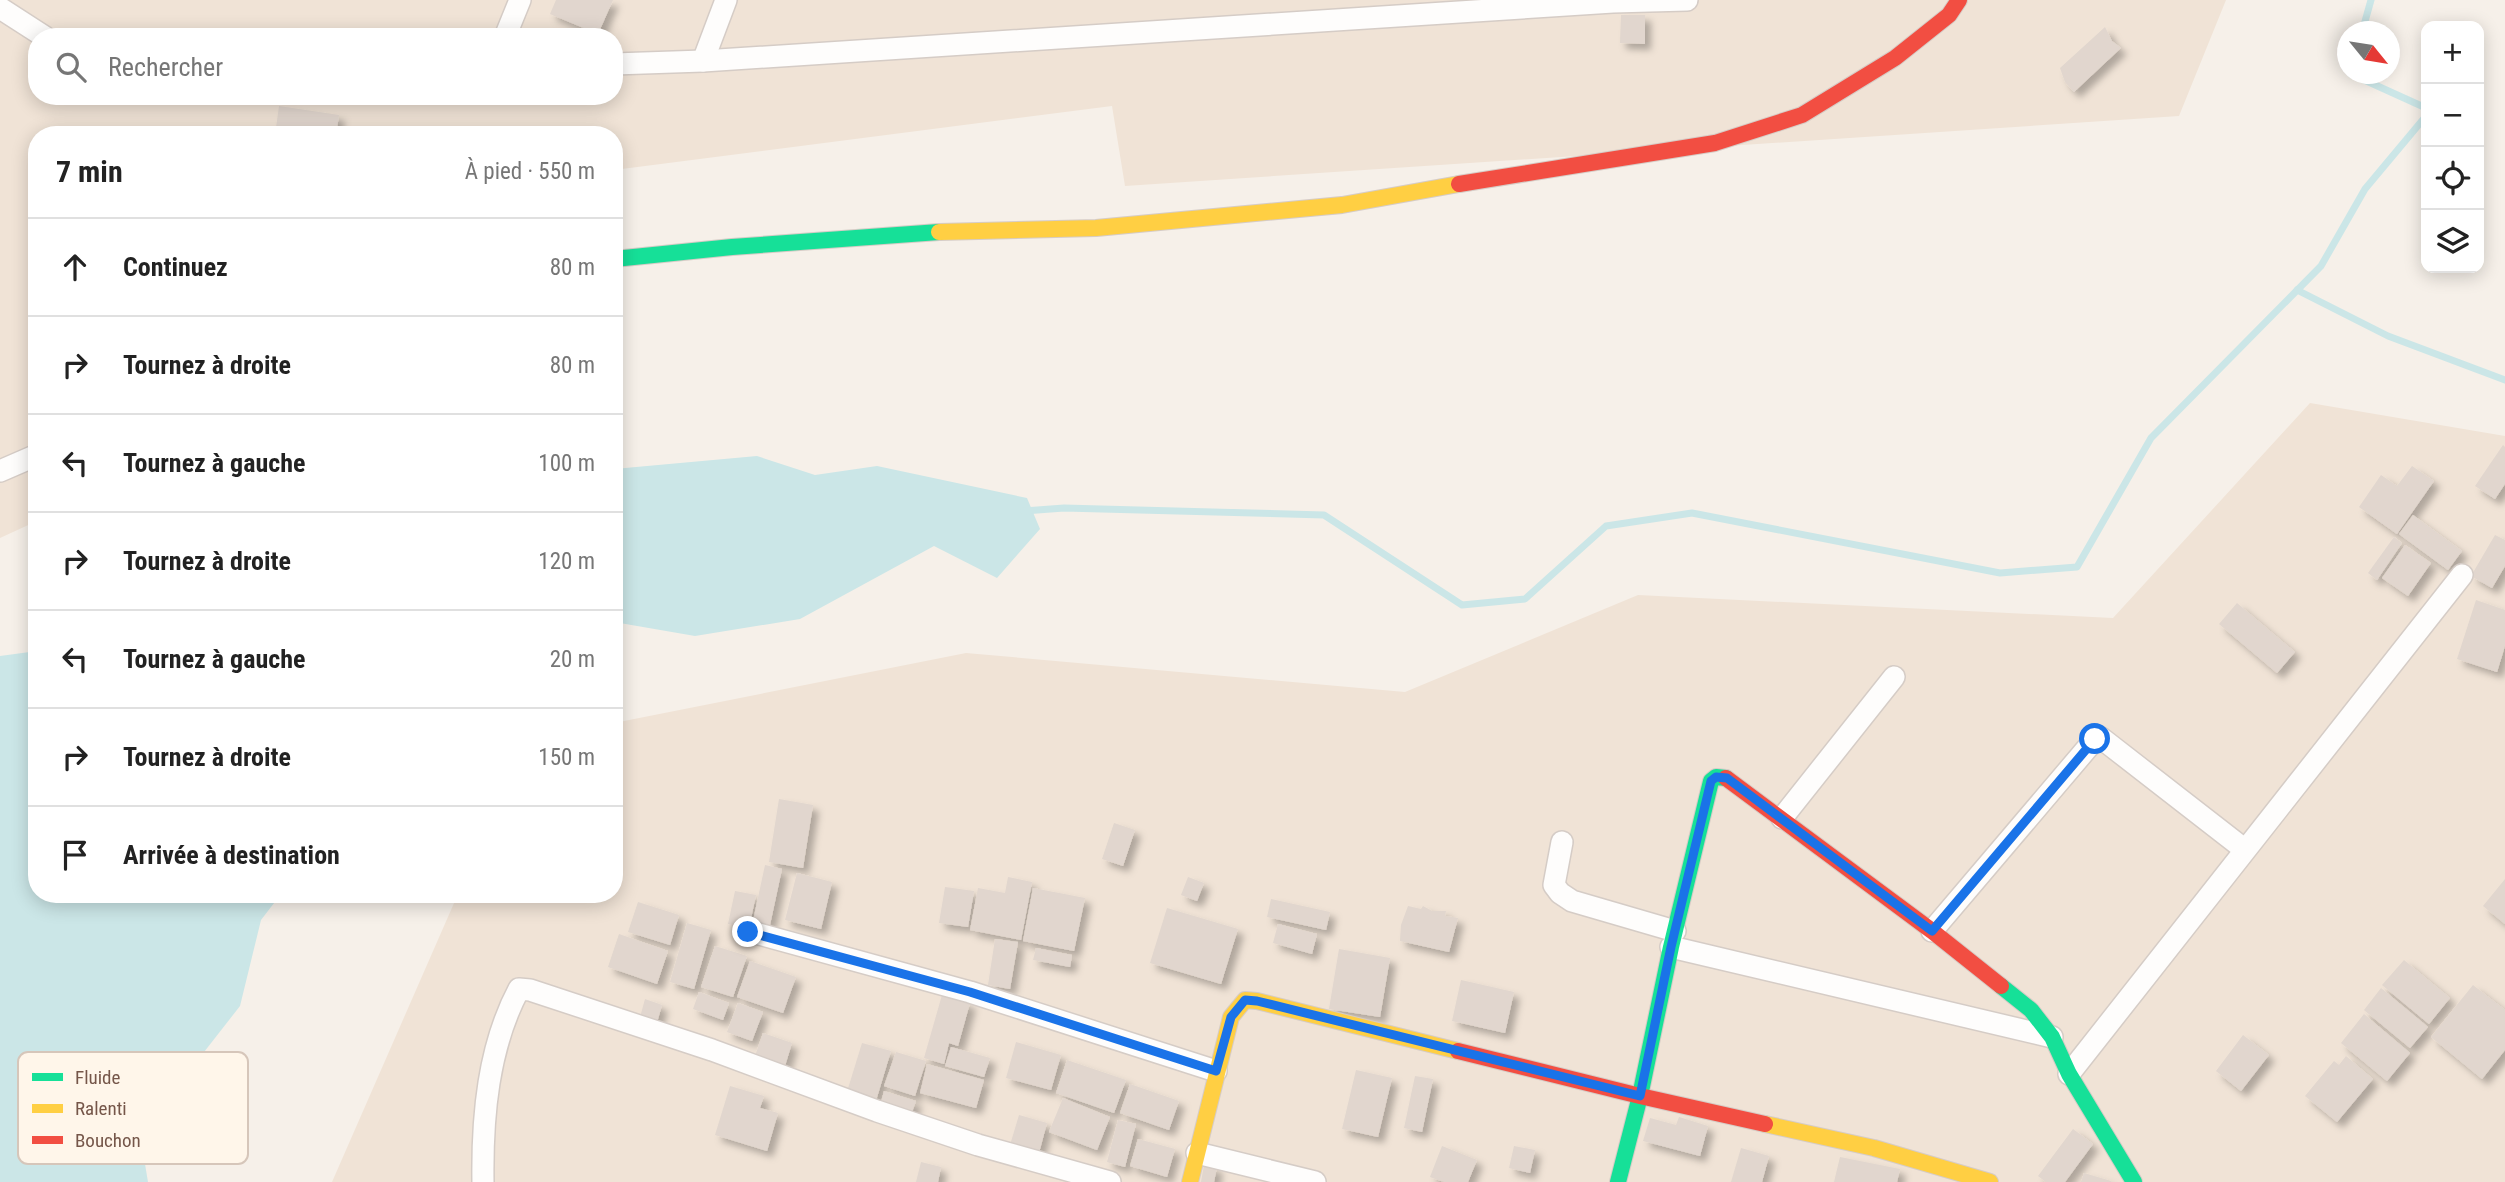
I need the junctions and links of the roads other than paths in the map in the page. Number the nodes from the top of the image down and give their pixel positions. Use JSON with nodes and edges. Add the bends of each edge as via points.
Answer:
{"nodes":[{"id":1,"x":520,"y":0,"type":"edge"},
{"id":2,"x":726,"y":0,"type":"edge"},
{"id":3,"x":1687,"y":0,"type":"edge"},
{"id":4,"x":1959,"y":0,"type":"edge"},
{"id":5,"x":1610,"y":1,"type":"edge"},
{"id":6,"x":0,"y":8,"type":"edge"},
{"id":7,"x":31,"y":28,"type":"edge"},
{"id":8,"x":509,"y":28,"type":"edge"},
{"id":9,"x":703,"y":61,"type":"junction"},
{"id":10,"x":623,"y":64,"type":"edge"},
{"id":11,"x":623,"y":258,"type":"edge"},
{"id":12,"x":28,"y":459,"type":"edge"},
{"id":13,"x":0,"y":471,"type":"edge"},
{"id":14,"x":2462,"y":575,"type":"dead end"},
{"id":15,"x":1894,"y":677,"type":"dead end"},
{"id":16,"x":1782,"y":818,"type":"junction"},
{"id":17,"x":1562,"y":842,"type":"dead end"},
{"id":18,"x":2244,"y":849,"type":"junction"},
{"id":19,"x":1932,"y":931,"type":"junction"},
{"id":20,"x":748,"y":932,"type":"dead end"},
{"id":21,"x":1673,"y":939,"type":"junction"},
{"id":22,"x":2052,"y":1037,"type":"junction"},
{"id":23,"x":1216,"y":1071,"type":"junction"},
{"id":24,"x":2069,"y":1074,"type":"junction"},
{"id":25,"x":1640,"y":1096,"type":"junction"},
{"id":26,"x":1197,"y":1153,"type":"junction"},
{"id":27,"x":483,"y":1182,"type":"edge"},
{"id":28,"x":1110,"y":1182,"type":"edge"},
{"id":29,"x":1190,"y":1182,"type":"edge"},
{"id":30,"x":1315,"y":1182,"type":"edge"},
{"id":31,"x":1618,"y":1182,"type":"edge"},
{"id":32,"x":1990,"y":1182,"type":"edge"},
{"id":33,"x":2134,"y":1182,"type":"edge"}],
"edges":[{"from":1,"to":8,"type":"street"},
{"from":2,"to":9,"type":"street"},
{"from":3,"to":5,"type":"street"},
{"from":4,"to":11,"type":"street","via":[[1949,15],[1895,58],[1802,116],[1715,143],[1342,205],[1096,228],[970,230]]},
{"from":5,"to":9,"type":"street"},
{"from":6,"to":7,"type":"street"},
{"from":9,"to":10,"type":"street"},
{"from":12,"to":13,"type":"street"},
{"from":14,"to":18,"type":"street"},
{"from":15,"to":16,"type":"street"},
{"from":16,"to":19,"type":"street"},
{"from":16,"to":21,"type":"street","via":[[1727,778],[1711,781]]},
{"from":17,"to":21,"type":"street","via":[[1554,885],[1560,893]]},
{"from":18,"to":19,"type":"street","via":[[2101,738],[2095,739]]},
{"from":18,"to":24,"type":"street"},
{"from":19,"to":22,"type":"street","via":[[2031,1010]]},
{"from":20,"to":23,"type":"street","via":[[970,992]]},
{"from":21,"to":22,"type":"street"},
{"from":21,"to":25,"type":"street"},
{"from":22,"to":24,"type":"street"},
{"from":23,"to":25,"type":"street","via":[[1231,1017],[1245,1000]]},
{"from":23,"to":26,"type":"street"},
{"from":24,"to":33,"type":"street"},
{"from":25,"to":31,"type":"street"},
{"from":25,"to":32,"type":"street","via":[[1874,1148]]},
{"from":26,"to":29,"type":"street"},
{"from":26,"to":30,"type":"street"},
{"from":27,"to":28,"type":"street","via":[[487,1091],[519,989],[712,1050],[978,1145]]}]}
